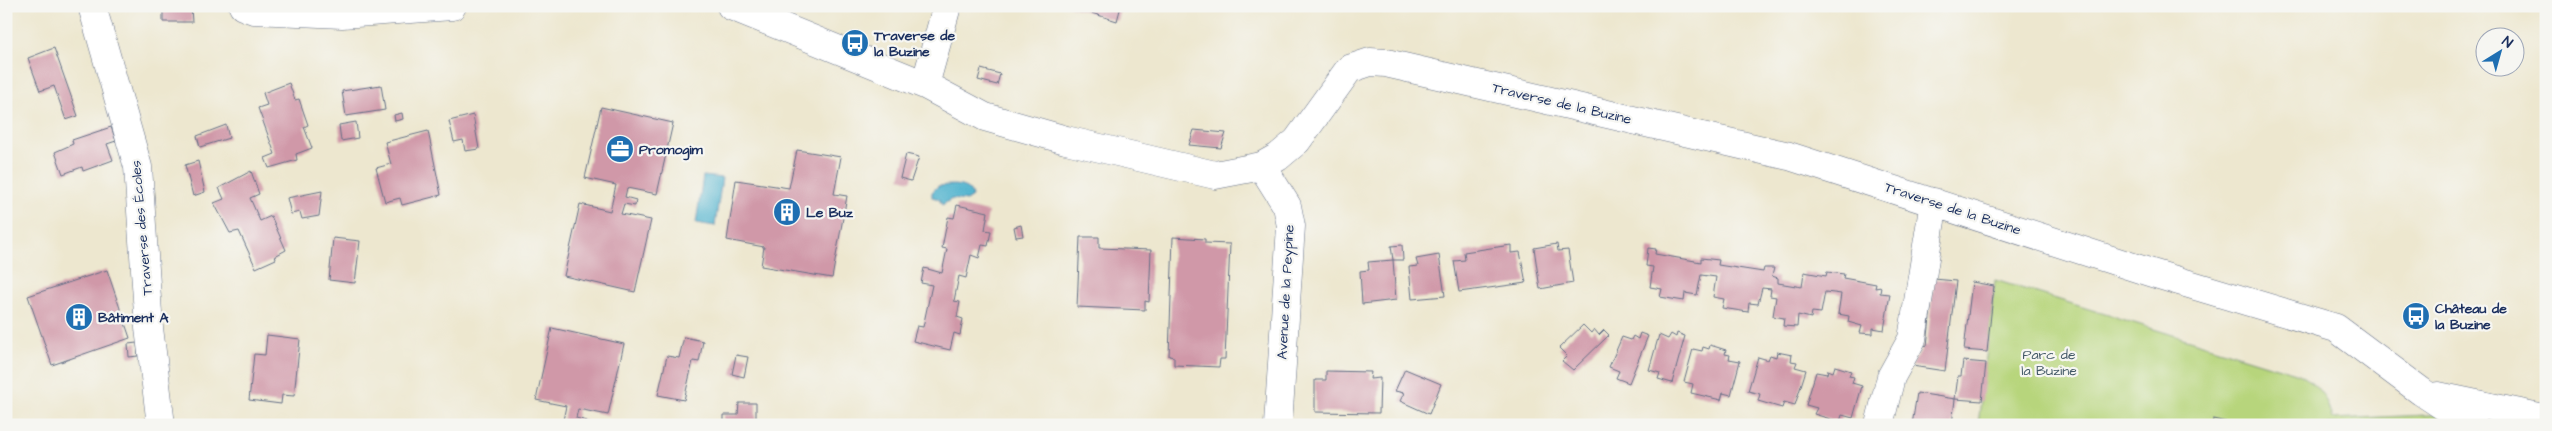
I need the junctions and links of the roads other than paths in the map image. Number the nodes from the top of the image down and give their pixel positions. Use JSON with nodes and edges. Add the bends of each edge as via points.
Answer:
{"nodes":[{"id":1,"x":92,"y":6,"type":"edge"},
{"id":2,"x":243,"y":6,"type":"edge"},
{"id":3,"x":452,"y":6,"type":"edge"},
{"id":4,"x":731,"y":6,"type":"edge"},
{"id":5,"x":947,"y":6,"type":"edge"},
{"id":6,"x":925,"y":85,"type":"junction"},
{"id":7,"x":1262,"y":166,"type":"junction"},
{"id":8,"x":1934,"y":202,"type":"junction"},
{"id":9,"x":2422,"y":392,"type":"junction"},
{"id":10,"x":2538,"y":421,"type":"edge"},
{"id":11,"x":161,"y":425,"type":"edge"},
{"id":12,"x":1278,"y":425,"type":"edge"},
{"id":13,"x":1878,"y":425,"type":"edge"},
{"id":14,"x":2472,"y":425,"type":"edge"}],
"edges":[{"from":1,"to":11,"type":"street","name":"Traverse des Écoles","via":[[138,167],[149,328]]},
{"from":2,"to":3,"type":"street","via":[[254,10],[342,14]]},
{"from":4,"to":6,"type":"street","name":"Traverse de la Buzine"},
{"from":5,"to":6,"type":"street"},
{"from":6,"to":7,"type":"street","name":"Traverse de la Buzine","via":[[986,117],[1066,140],[1215,175]]},
{"from":7,"to":8,"type":"street","name":"Traverse de la Buzine","via":[[1297,141],[1349,69],[1370,62],[1386,63],[1789,156]]},
{"from":7,"to":12,"type":"street","name":"Avenue de la Peypine","via":[[1288,206],[1291,226]]},
{"from":8,"to":9,"type":"street","name":"Traverse de la Buzine","via":[[2152,274],[2336,328]]},
{"from":8,"to":13,"type":"street","via":[[1912,339],[1891,377]]},
{"from":9,"to":10,"type":"street","name":"Traverse de la Buzine"},
{"from":9,"to":14,"type":"street","name":"Traverse de la Buzine"}]}
